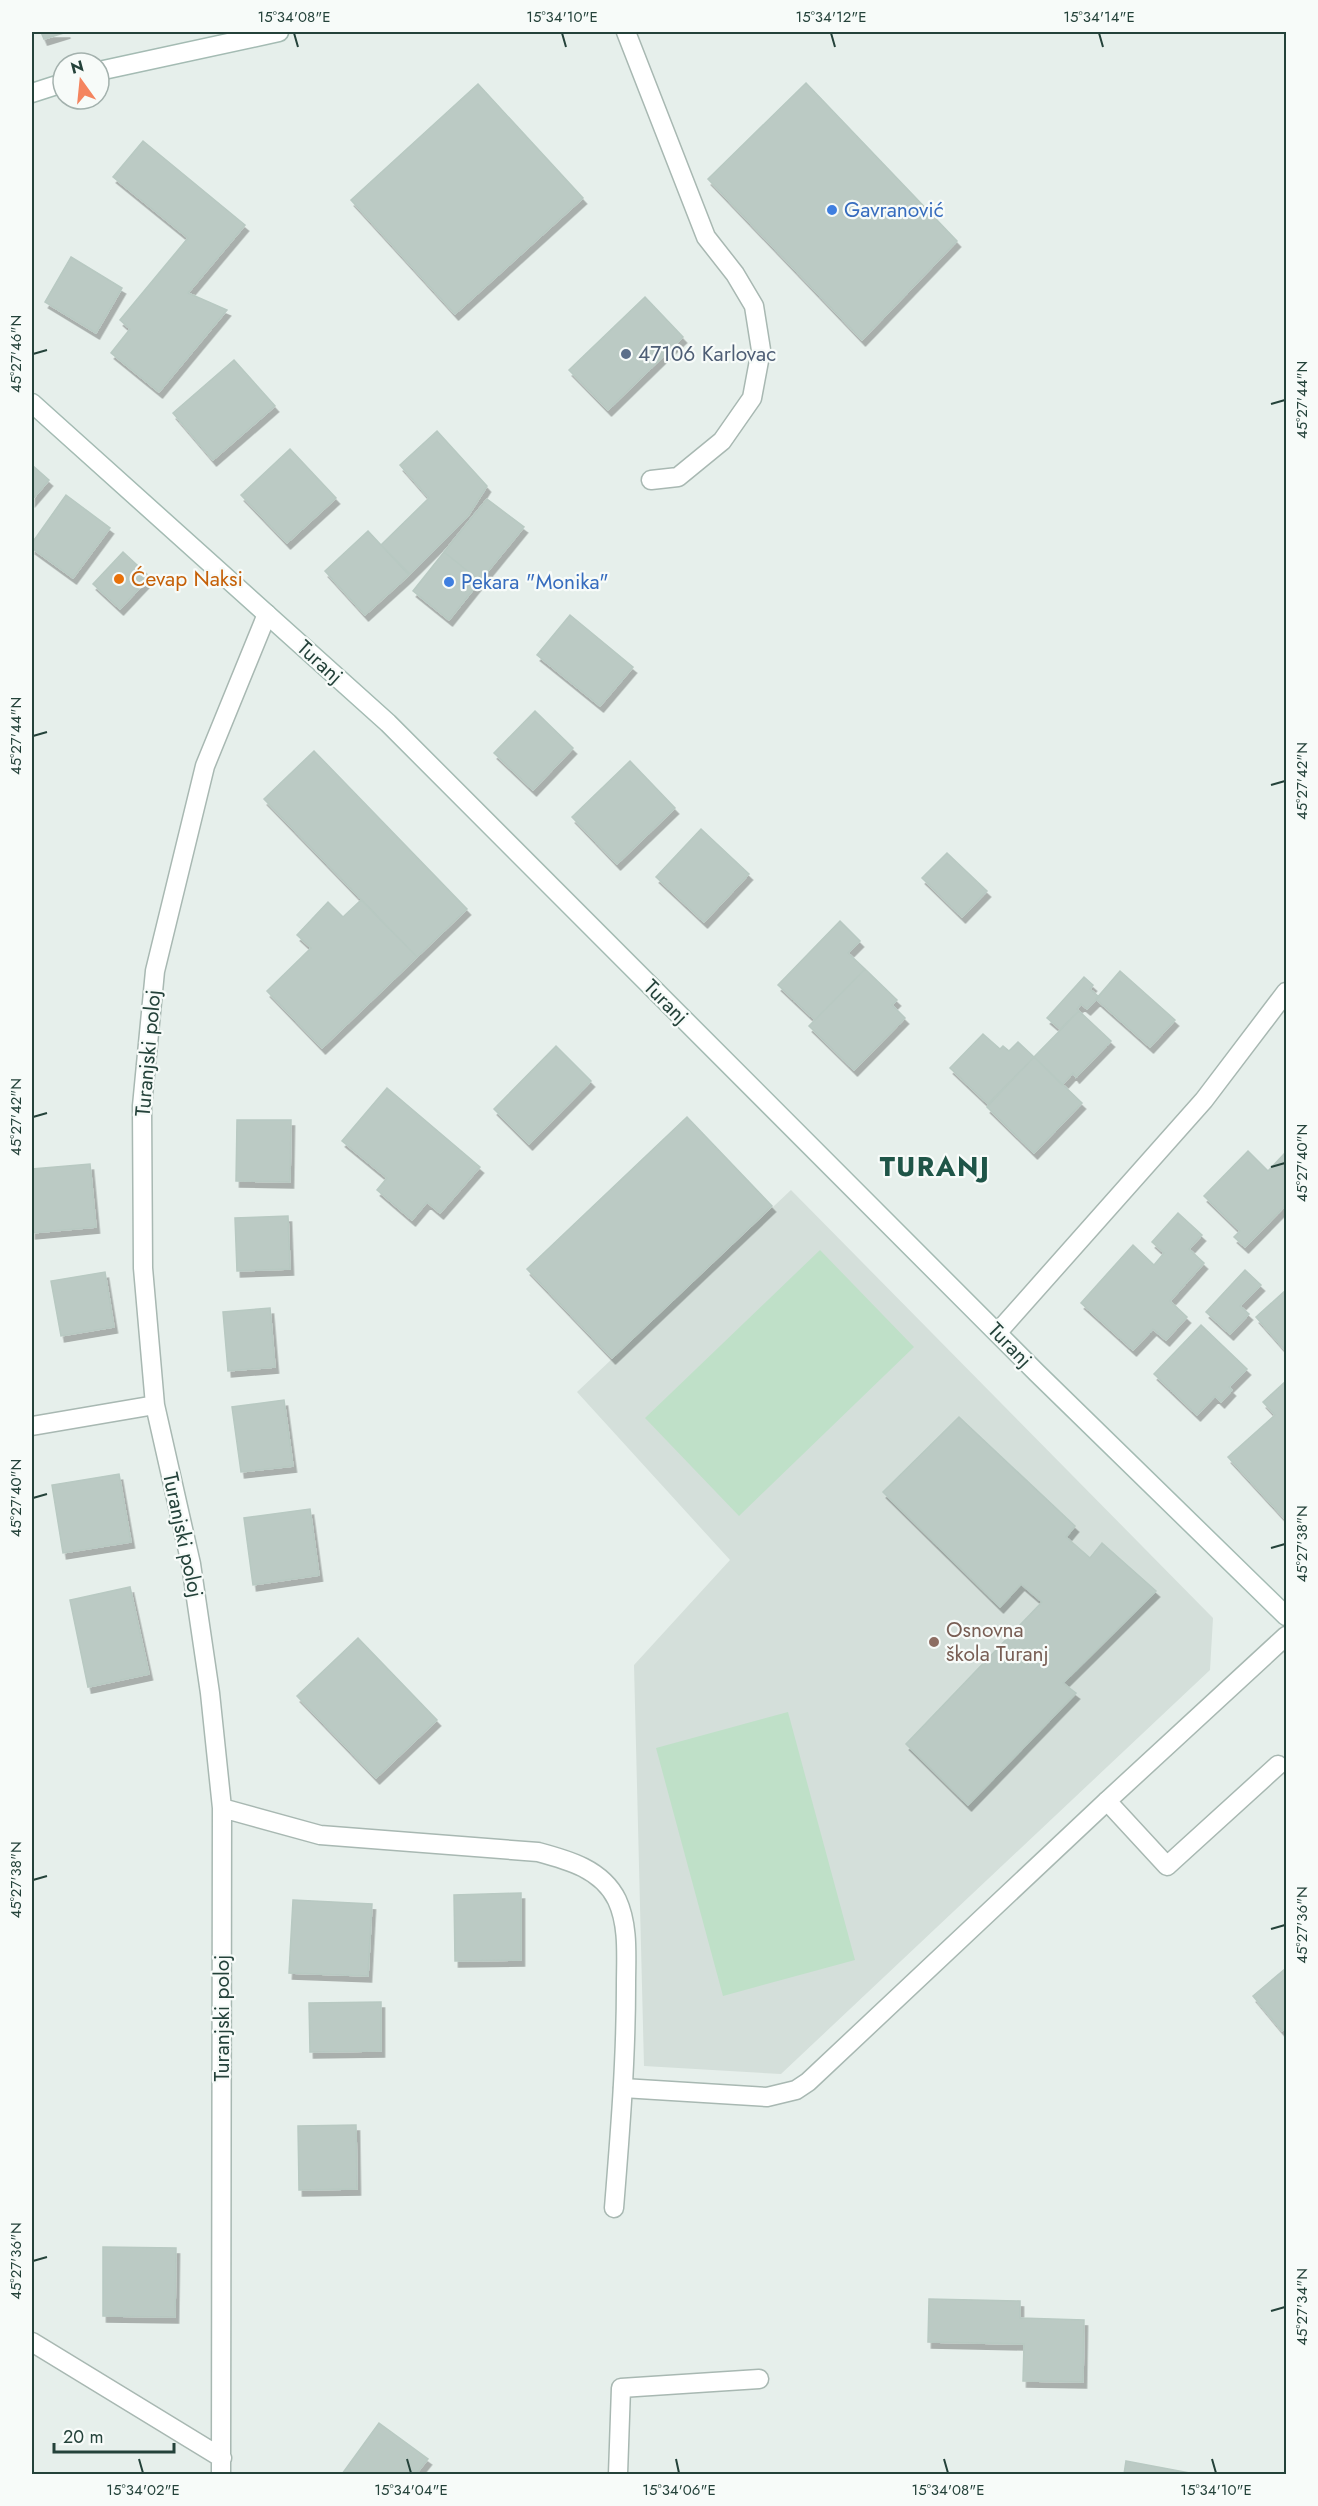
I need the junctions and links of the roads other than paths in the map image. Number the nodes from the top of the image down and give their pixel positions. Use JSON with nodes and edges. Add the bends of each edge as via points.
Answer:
{"nodes":[{"id":1,"x":279,"y":32,"type":"edge"},
{"id":2,"x":626,"y":32,"type":"edge"},
{"id":3,"x":111,"y":68,"type":"edge"},
{"id":4,"x":51,"y":86,"type":"edge"},
{"id":5,"x":32,"y":93,"type":"edge"},
{"id":6,"x":32,"y":403,"type":"edge"},
{"id":7,"x":651,"y":480,"type":"dead end"},
{"id":8,"x":267,"y":614,"type":"junction"},
{"id":9,"x":1287,"y":992,"type":"edge"},
{"id":10,"x":998,"y":1332,"type":"junction"},
{"id":11,"x":155,"y":1405,"type":"junction"},
{"id":12,"x":32,"y":1426,"type":"edge"},
{"id":13,"x":1287,"y":1616,"type":"edge"},
{"id":14,"x":1287,"y":1636,"type":"edge"},
{"id":15,"x":1278,"y":1765,"type":"dead end"},
{"id":16,"x":1107,"y":1802,"type":"junction"},
{"id":17,"x":222,"y":1808,"type":"junction"},
{"id":18,"x":623,"y":2088,"type":"junction"},
{"id":19,"x":614,"y":2208,"type":"dead end"},
{"id":20,"x":32,"y":2342,"type":"edge"},
{"id":21,"x":759,"y":2379,"type":"dead end"},
{"id":22,"x":221,"y":2466,"type":"edge"},
{"id":23,"x":618,"y":2475,"type":"edge"}],
"edges":[{"from":1,"to":3,"type":"street"},
{"from":2,"to":7,"type":"street","via":[[706,237],[754,306],[761,350],[752,398],[722,441],[678,477]]},
{"from":4,"to":5,"type":"street"},
{"from":6,"to":8,"type":"street","name":"Turanj"},
{"from":8,"to":10,"type":"street","name":"Turanj","via":[[388,723]]},
{"from":8,"to":11,"type":"street","name":"Turanjski poloj","via":[[205,766],[156,970],[142,1106],[143,1268]]},
{"from":9,"to":10,"type":"street","via":[[1204,1100]]},
{"from":10,"to":13,"type":"street","name":"Turanj"},
{"from":11,"to":12,"type":"street"},
{"from":11,"to":17,"type":"street","name":"Turanjski poloj","via":[[191,1564]]},
{"from":14,"to":16,"type":"street"},
{"from":15,"to":16,"type":"street","via":[[1167,1866]]},
{"from":16,"to":18,"type":"street","via":[[795,2090],[767,2097]]},
{"from":17,"to":18,"type":"street","via":[[320,1835],[538,1852],[571,1860],[597,1875],[617,1899],[626,1930]]},
{"from":17,"to":22,"type":"street","name":"Turanjski poloj"},
{"from":18,"to":19,"type":"street"},
{"from":20,"to":22,"type":"street"},
{"from":21,"to":23,"type":"street","via":[[621,2388]]}]}
